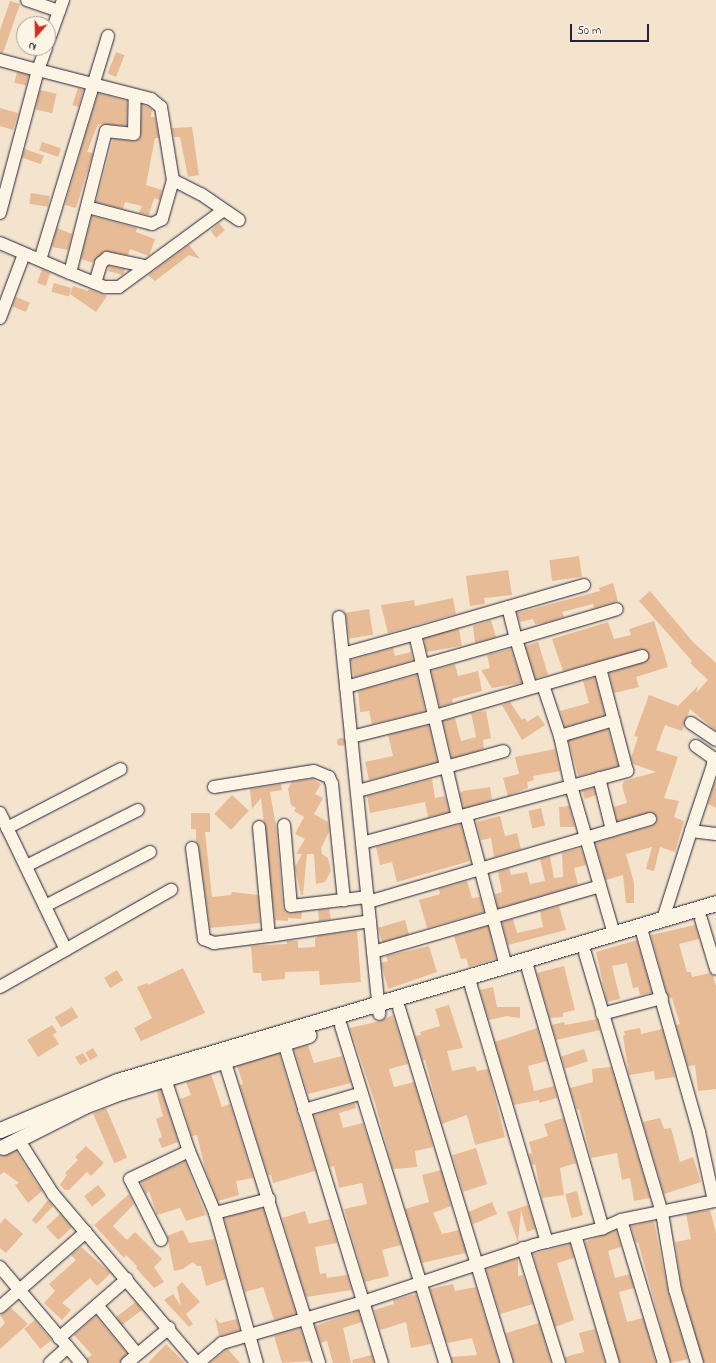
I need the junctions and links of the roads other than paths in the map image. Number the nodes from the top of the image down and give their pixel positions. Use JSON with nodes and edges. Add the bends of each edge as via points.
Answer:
{"nodes":[{"id":1,"x":27,"y":0,"type":"edge"},
{"id":2,"x":61,"y":5,"type":"edge"},
{"id":3,"x":56,"y":19,"type":"edge"},
{"id":4,"x":108,"y":36,"type":"dead end"},
{"id":5,"x":43,"y":56,"type":"edge"},
{"id":6,"x":0,"y":60,"type":"edge"},
{"id":7,"x":38,"y":70,"type":"junction"},
{"id":8,"x":93,"y":84,"type":"junction"},
{"id":9,"x":134,"y":95,"type":"junction"},
{"id":10,"x":172,"y":180,"type":"junction"},
{"id":11,"x":87,"y":207,"type":"junction"},
{"id":12,"x":224,"y":210,"type":"junction"},
{"id":13,"x":0,"y":214,"type":"edge"},
{"id":14,"x":239,"y":220,"type":"dead end"},
{"id":15,"x":0,"y":243,"type":"edge"},
{"id":16,"x":24,"y":254,"type":"junction"},
{"id":17,"x":40,"y":260,"type":"junction"},
{"id":18,"x":146,"y":266,"type":"junction"},
{"id":19,"x":70,"y":273,"type":"junction"},
{"id":20,"x":95,"y":283,"type":"junction"},
{"id":21,"x":0,"y":318,"type":"edge"},
{"id":22,"x":584,"y":585,"type":"dead end"},
{"id":23,"x":508,"y":607,"type":"junction"},
{"id":24,"x":617,"y":609,"type":"dead end"},
{"id":25,"x":339,"y":617,"type":"dead end"},
{"id":26,"x":415,"y":634,"type":"junction"},
{"id":27,"x":516,"y":639,"type":"junction"},
{"id":28,"x":343,"y":654,"type":"junction"},
{"id":29,"x":642,"y":656,"type":"dead end"},
{"id":30,"x":423,"y":666,"type":"junction"},
{"id":31,"x":600,"y":668,"type":"junction"},
{"id":32,"x":543,"y":684,"type":"junction"},
{"id":33,"x":346,"y":687,"type":"junction"},
{"id":34,"x":531,"y":688,"type":"junction"},
{"id":35,"x":435,"y":716,"type":"junction"},
{"id":36,"x":614,"y":720,"type":"junction"},
{"id":37,"x":691,"y":723,"type":"dead end"},
{"id":38,"x":560,"y":736,"type":"junction"},
{"id":39,"x":351,"y":737,"type":"junction"},
{"id":40,"x":716,"y":740,"type":"edge"},
{"id":41,"x":696,"y":746,"type":"dead end"},
{"id":42,"x":504,"y":751,"type":"dead end"},
{"id":43,"x":447,"y":767,"type":"junction"},
{"id":44,"x":121,"y":769,"type":"dead end"},
{"id":45,"x":599,"y":778,"type":"junction"},
{"id":46,"x":571,"y":786,"type":"junction"},
{"id":47,"x":214,"y":787,"type":"dead end"},
{"id":48,"x":358,"y":791,"type":"junction"},
{"id":49,"x":138,"y":810,"type":"dead end"},
{"id":50,"x":0,"y":813,"type":"edge"},
{"id":51,"x":462,"y":816,"type":"junction"},
{"id":52,"x":650,"y":819,"type":"dead end"},
{"id":53,"x":284,"y":825,"type":"dead end"},
{"id":54,"x":259,"y":827,"type":"dead end"},
{"id":55,"x":7,"y":828,"type":"junction"},
{"id":56,"x":612,"y":830,"type":"junction"},
{"id":57,"x":691,"y":831,"type":"junction"},
{"id":58,"x":716,"y":834,"type":"edge"},
{"id":59,"x":586,"y":838,"type":"junction"},
{"id":60,"x":362,"y":843,"type":"junction"},
{"id":61,"x":192,"y":848,"type":"dead end"},
{"id":62,"x":150,"y":852,"type":"dead end"},
{"id":63,"x":26,"y":866,"type":"junction"},
{"id":64,"x":480,"y":870,"type":"junction"},
{"id":65,"x":600,"y":886,"type":"junction"},
{"id":66,"x":171,"y":890,"type":"dead end"},
{"id":67,"x":344,"y":900,"type":"junction"},
{"id":68,"x":368,"y":900,"type":"junction"},
{"id":69,"x":716,"y":903,"type":"edge"},
{"id":70,"x":45,"y":906,"type":"junction"},
{"id":71,"x":716,"y":914,"type":"edge"},
{"id":72,"x":493,"y":918,"type":"junction"},
{"id":73,"x":664,"y":919,"type":"junction"},
{"id":74,"x":701,"y":919,"type":"junction"},
{"id":75,"x":370,"y":921,"type":"junction"},
{"id":76,"x":614,"y":934,"type":"junction"},
{"id":77,"x":643,"y":935,"type":"junction"},
{"id":78,"x":269,"y":936,"type":"junction"},
{"id":79,"x":66,"y":950,"type":"junction"},
{"id":80,"x":373,"y":952,"type":"junction"},
{"id":81,"x":585,"y":953,"type":"junction"},
{"id":82,"x":506,"y":966,"type":"junction"},
{"id":83,"x":528,"y":969,"type":"junction"},
{"id":84,"x":716,"y":969,"type":"edge"},
{"id":85,"x":471,"y":986,"type":"junction"},
{"id":86,"x":0,"y":987,"type":"edge"},
{"id":87,"x":662,"y":998,"type":"junction"},
{"id":88,"x":399,"y":1008,"type":"junction"},
{"id":89,"x":379,"y":1009,"type":"junction"},
{"id":90,"x":602,"y":1014,"type":"junction"},
{"id":91,"x":341,"y":1026,"type":"junction"},
{"id":92,"x":284,"y":1043,"type":"junction"},
{"id":93,"x":223,"y":1056,"type":"junction"},
{"id":94,"x":165,"y":1079,"type":"junction"},
{"id":95,"x":362,"y":1093,"type":"junction"},
{"id":96,"x":304,"y":1110,"type":"junction"},
{"id":97,"x":0,"y":1130,"type":"edge"},
{"id":98,"x":18,"y":1139,"type":"junction"},
{"id":99,"x":1,"y":1145,"type":"edge"},
{"id":100,"x":189,"y":1152,"type":"junction"},
{"id":101,"x":269,"y":1199,"type":"junction"},
{"id":102,"x":715,"y":1204,"type":"edge"},
{"id":103,"x":215,"y":1213,"type":"junction"},
{"id":104,"x":662,"y":1213,"type":"junction"},
{"id":105,"x":621,"y":1220,"type":"junction"},
{"id":106,"x":603,"y":1228,"type":"junction"},
{"id":107,"x":86,"y":1232,"type":"junction"},
{"id":108,"x":575,"y":1235,"type":"junction"},
{"id":109,"x":161,"y":1240,"type":"dead end"},
{"id":110,"x":547,"y":1242,"type":"junction"},
{"id":111,"x":524,"y":1248,"type":"junction"},
{"id":112,"x":477,"y":1264,"type":"junction"},
{"id":113,"x":0,"y":1267,"type":"edge"},
{"id":114,"x":127,"y":1278,"type":"junction"},
{"id":115,"x":420,"y":1283,"type":"junction"},
{"id":116,"x":19,"y":1290,"type":"junction"},
{"id":117,"x":363,"y":1302,"type":"junction"},
{"id":118,"x":97,"y":1305,"type":"junction"},
{"id":119,"x":0,"y":1307,"type":"edge"},
{"id":120,"x":304,"y":1319,"type":"junction"},
{"id":121,"x":169,"y":1328,"type":"junction"},
{"id":122,"x":248,"y":1335,"type":"junction"},
{"id":123,"x":59,"y":1338,"type":"junction"},
{"id":124,"x":68,"y":1347,"type":"junction"},
{"id":125,"x":137,"y":1354,"type":"junction"},
{"id":126,"x":50,"y":1363,"type":"edge"},
{"id":127,"x":81,"y":1363,"type":"edge"},
{"id":128,"x":127,"y":1363,"type":"edge"},
{"id":129,"x":198,"y":1363,"type":"edge"},
{"id":130,"x":257,"y":1363,"type":"edge"},
{"id":131,"x":319,"y":1363,"type":"edge"},
{"id":132,"x":382,"y":1363,"type":"edge"},
{"id":133,"x":445,"y":1363,"type":"edge"},
{"id":134,"x":507,"y":1363,"type":"edge"},
{"id":135,"x":559,"y":1363,"type":"edge"},
{"id":136,"x":613,"y":1363,"type":"edge"},
{"id":137,"x":664,"y":1363,"type":"edge"},
{"id":138,"x":698,"y":1363,"type":"edge"}],
"edges":[{"from":1,"to":2,"type":"street"},
{"from":2,"to":3,"type":"street"},
{"from":4,"to":8,"type":"street"},
{"from":5,"to":7,"type":"street"},
{"from":6,"to":7,"type":"street"},
{"from":7,"to":8,"type":"street"},
{"from":7,"to":13,"type":"street"},
{"from":8,"to":9,"type":"street"},
{"from":8,"to":17,"type":"street"},
{"from":9,"to":10,"type":"street","via":[[151,99],[161,108]]},
{"from":9,"to":11,"type":"street","via":[[134,134],[106,131]]},
{"from":10,"to":11,"type":"street","via":[[166,212],[158,223],[152,224]]},
{"from":10,"to":12,"type":"street","via":[[201,194]]},
{"from":11,"to":19,"type":"street"},
{"from":12,"to":14,"type":"street"},
{"from":12,"to":18,"type":"street"},
{"from":15,"to":16,"type":"street"},
{"from":16,"to":17,"type":"street"},
{"from":16,"to":21,"type":"street"},
{"from":17,"to":19,"type":"street"},
{"from":18,"to":20,"type":"street","via":[[119,286],[112,288]]},
{"from":18,"to":20,"type":"street","via":[[106,258],[101,263]]},
{"from":19,"to":20,"type":"street"},
{"from":22,"to":23,"type":"street"},
{"from":23,"to":26,"type":"street"},
{"from":23,"to":27,"type":"street"},
{"from":24,"to":27,"type":"street"},
{"from":25,"to":28,"type":"street"},
{"from":26,"to":28,"type":"street"},
{"from":26,"to":30,"type":"street"},
{"from":27,"to":30,"type":"street"},
{"from":27,"to":34,"type":"street"},
{"from":28,"to":33,"type":"street"},
{"from":29,"to":31,"type":"street"},
{"from":30,"to":33,"type":"street"},
{"from":30,"to":35,"type":"street"},
{"from":31,"to":32,"type":"street"},
{"from":31,"to":36,"type":"street"},
{"from":32,"to":34,"type":"street"},
{"from":32,"to":38,"type":"street"},
{"from":33,"to":39,"type":"street"},
{"from":34,"to":35,"type":"street"},
{"from":35,"to":39,"type":"street"},
{"from":35,"to":43,"type":"street"},
{"from":36,"to":38,"type":"street"},
{"from":36,"to":45,"type":"street","via":[[627,770]]},
{"from":37,"to":40,"type":"street"},
{"from":38,"to":46,"type":"street"},
{"from":39,"to":48,"type":"street"},
{"from":41,"to":57,"type":"street","via":[[713,758],[713,765]]},
{"from":42,"to":43,"type":"street"},
{"from":43,"to":48,"type":"street"},
{"from":43,"to":51,"type":"street"},
{"from":44,"to":55,"type":"street"},
{"from":45,"to":46,"type":"street"},
{"from":45,"to":56,"type":"street"},
{"from":46,"to":51,"type":"street"},
{"from":46,"to":59,"type":"street"},
{"from":47,"to":67,"type":"street","via":[[314,771],[329,777],[332,784]]},
{"from":48,"to":60,"type":"street"},
{"from":49,"to":63,"type":"street"},
{"from":50,"to":55,"type":"street"},
{"from":51,"to":60,"type":"street"},
{"from":51,"to":64,"type":"street"},
{"from":52,"to":56,"type":"street"},
{"from":53,"to":67,"type":"street","via":[[291,906]]},
{"from":54,"to":78,"type":"street"},
{"from":55,"to":63,"type":"street"},
{"from":56,"to":59,"type":"street"},
{"from":57,"to":58,"type":"street"},
{"from":57,"to":73,"type":"street"},
{"from":59,"to":64,"type":"street"},
{"from":59,"to":65,"type":"street"},
{"from":60,"to":68,"type":"street"},
{"from":61,"to":78,"type":"street","via":[[204,939],[214,943]]},
{"from":62,"to":70,"type":"street"},
{"from":63,"to":70,"type":"street"},
{"from":64,"to":68,"type":"street"},
{"from":64,"to":72,"type":"street"},
{"from":65,"to":72,"type":"street"},
{"from":65,"to":76,"type":"street"},
{"from":66,"to":79,"type":"street"},
{"from":67,"to":68,"type":"street"},
{"from":68,"to":75,"type":"street"},
{"from":69,"to":73,"type":"main road"},
{"from":70,"to":79,"type":"street"},
{"from":71,"to":74,"type":"main road"},
{"from":72,"to":80,"type":"street"},
{"from":72,"to":82,"type":"street"},
{"from":73,"to":76,"type":"main road"},
{"from":74,"to":77,"type":"main road"},
{"from":74,"to":84,"type":"street"},
{"from":75,"to":78,"type":"street"},
{"from":75,"to":80,"type":"street"},
{"from":76,"to":82,"type":"main road"},
{"from":77,"to":81,"type":"main road"},
{"from":77,"to":87,"type":"street"},
{"from":79,"to":86,"type":"street"},
{"from":80,"to":89,"type":"street"},
{"from":81,"to":83,"type":"main road"},
{"from":81,"to":90,"type":"street"},
{"from":82,"to":89,"type":"main road"},
{"from":83,"to":85,"type":"main road"},
{"from":83,"to":106,"type":"street"},
{"from":85,"to":88,"type":"main road"},
{"from":85,"to":110,"type":"street"},
{"from":87,"to":90,"type":"street"},
{"from":87,"to":102,"type":"street","via":[[699,1132]]},
{"from":88,"to":89,"type":"main road"},
{"from":88,"to":112,"type":"street"},
{"from":89,"to":91,"type":"main road"},
{"from":89,"to":93,"type":"main road"},
{"from":90,"to":104,"type":"street"},
{"from":91,"to":92,"type":"main road"},
{"from":91,"to":95,"type":"street"},
{"from":92,"to":93,"type":"main road"},
{"from":92,"to":96,"type":"street"},
{"from":93,"to":94,"type":"main road"},
{"from":93,"to":97,"type":"main road","via":[[117,1081]]},
{"from":93,"to":101,"type":"street"},
{"from":94,"to":98,"type":"main road","via":[[84,1106]]},
{"from":94,"to":100,"type":"street"},
{"from":95,"to":96,"type":"street"},
{"from":95,"to":115,"type":"street"},
{"from":96,"to":117,"type":"street"},
{"from":98,"to":99,"type":"main road"},
{"from":98,"to":107,"type":"street","via":[[53,1194]]},
{"from":100,"to":103,"type":"street"},
{"from":100,"to":109,"type":"street","via":[[130,1179]]},
{"from":101,"to":103,"type":"street"},
{"from":101,"to":120,"type":"street"},
{"from":102,"to":104,"type":"street"},
{"from":103,"to":122,"type":"street"},
{"from":104,"to":105,"type":"street"},
{"from":104,"to":138,"type":"street","via":[[675,1290]]},
{"from":105,"to":106,"type":"street"},
{"from":105,"to":137,"type":"street"},
{"from":106,"to":108,"type":"street"},
{"from":107,"to":114,"type":"street"},
{"from":107,"to":116,"type":"street"},
{"from":108,"to":110,"type":"street"},
{"from":108,"to":136,"type":"street"},
{"from":110,"to":111,"type":"street"},
{"from":111,"to":112,"type":"street"},
{"from":111,"to":135,"type":"street"},
{"from":112,"to":115,"type":"street"},
{"from":112,"to":134,"type":"street"},
{"from":113,"to":116,"type":"street"},
{"from":114,"to":118,"type":"street"},
{"from":114,"to":121,"type":"street"},
{"from":115,"to":117,"type":"street"},
{"from":115,"to":133,"type":"street"},
{"from":116,"to":119,"type":"street"},
{"from":116,"to":123,"type":"street"},
{"from":117,"to":120,"type":"street"},
{"from":117,"to":132,"type":"street"},
{"from":118,"to":123,"type":"street"},
{"from":118,"to":125,"type":"street"},
{"from":120,"to":122,"type":"street"},
{"from":120,"to":131,"type":"street"},
{"from":121,"to":125,"type":"street"},
{"from":121,"to":129,"type":"street"},
{"from":122,"to":129,"type":"street","via":[[222,1343]]},
{"from":122,"to":130,"type":"street"},
{"from":123,"to":124,"type":"street"},
{"from":124,"to":126,"type":"street"},
{"from":124,"to":127,"type":"street"},
{"from":125,"to":128,"type":"street"}]}
